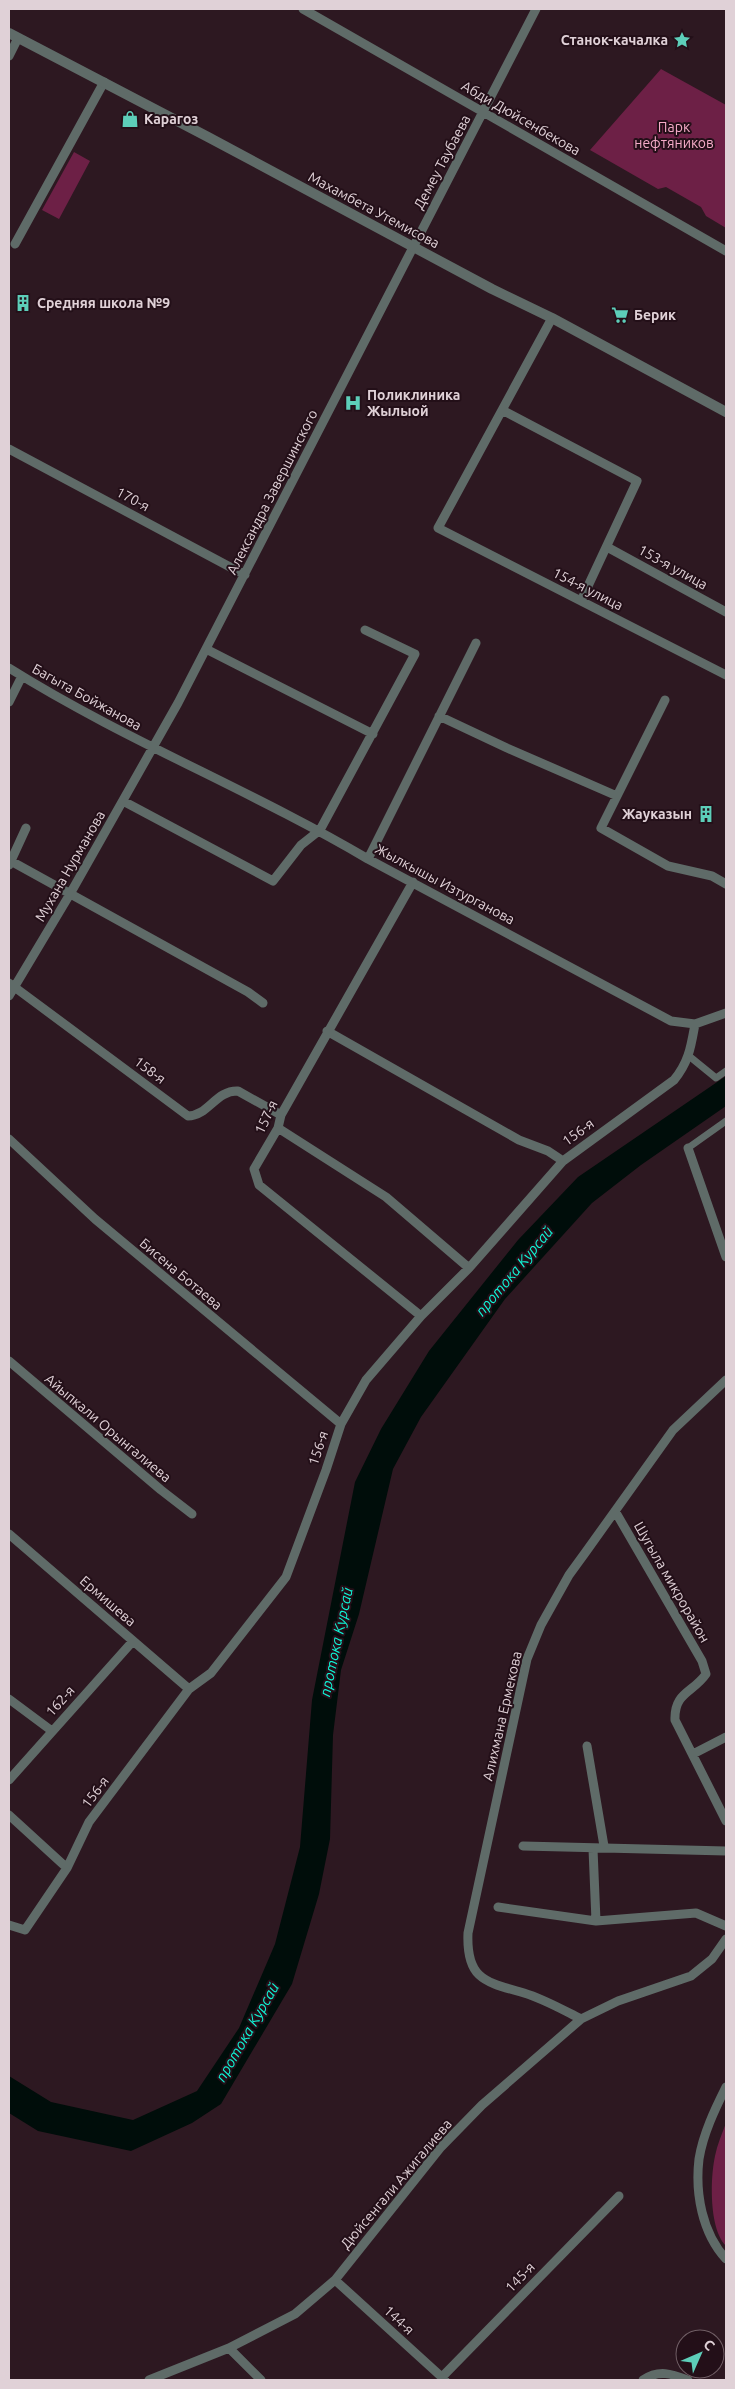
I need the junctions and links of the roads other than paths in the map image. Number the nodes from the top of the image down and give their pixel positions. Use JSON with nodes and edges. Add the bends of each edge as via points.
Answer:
{"nodes":[{"id":1,"x":302,"y":9,"type":"edge"},
{"id":2,"x":536,"y":9,"type":"edge"},
{"id":3,"x":13,"y":36,"type":"edge"},
{"id":4,"x":9,"y":56,"type":"edge"},
{"id":5,"x":104,"y":82,"type":"junction"},
{"id":6,"x":484,"y":112,"type":"junction"},
{"id":7,"x":15,"y":244,"type":"dead end"},
{"id":8,"x":412,"y":247,"type":"junction"},
{"id":9,"x":726,"y":251,"type":"edge"},
{"id":10,"x":552,"y":318,"type":"junction"},
{"id":11,"x":502,"y":410,"type":"junction"},
{"id":12,"x":726,"y":412,"type":"edge"},
{"id":13,"x":9,"y":448,"type":"edge"},
{"id":14,"x":607,"y":547,"type":"junction"},
{"id":15,"x":245,"y":575,"type":"junction"},
{"id":16,"x":581,"y":601,"type":"junction"},
{"id":17,"x":726,"y":612,"type":"edge"},
{"id":18,"x":365,"y":630,"type":"dead end"},
{"id":19,"x":476,"y":643,"type":"dead end"},
{"id":20,"x":206,"y":649,"type":"junction"},
{"id":21,"x":9,"y":668,"type":"edge"},
{"id":22,"x":726,"y":675,"type":"edge"},
{"id":23,"x":22,"y":676,"type":"junction"},
{"id":24,"x":665,"y":700,"type":"dead end"},
{"id":25,"x":9,"y":702,"type":"edge"},
{"id":26,"x":439,"y":716,"type":"junction"},
{"id":27,"x":373,"y":734,"type":"junction"},
{"id":28,"x":153,"y":748,"type":"junction"},
{"id":29,"x":617,"y":796,"type":"junction"},
{"id":30,"x":123,"y":801,"type":"junction"},
{"id":31,"x":26,"y":828,"type":"dead end"},
{"id":32,"x":320,"y":830,"type":"junction"},
{"id":33,"x":368,"y":859,"type":"junction"},
{"id":34,"x":10,"y":862,"type":"edge"},
{"id":35,"x":413,"y":882,"type":"junction"},
{"id":36,"x":726,"y":884,"type":"edge"},
{"id":37,"x":70,"y":894,"type":"junction"},
{"id":38,"x":12,"y":985,"type":"edge"},
{"id":39,"x":9,"y":996,"type":"edge"},
{"id":40,"x":263,"y":1003,"type":"dead end"},
{"id":41,"x":726,"y":1013,"type":"edge"},
{"id":42,"x":695,"y":1024,"type":"junction"},
{"id":43,"x":327,"y":1031,"type":"junction"},
{"id":44,"x":689,"y":1056,"type":"junction"},
{"id":45,"x":726,"y":1071,"type":"edge"},
{"id":46,"x":281,"y":1115,"type":"junction"},
{"id":47,"x":726,"y":1121,"type":"edge"},
{"id":48,"x":278,"y":1128,"type":"junction"},
{"id":49,"x":9,"y":1139,"type":"edge"},
{"id":50,"x":688,"y":1148,"type":"joint"},
{"id":51,"x":562,"y":1161,"type":"junction"},
{"id":52,"x":726,"y":1257,"type":"edge"},
{"id":53,"x":469,"y":1268,"type":"junction"},
{"id":54,"x":421,"y":1316,"type":"junction"},
{"id":55,"x":9,"y":1361,"type":"edge"},
{"id":56,"x":726,"y":1380,"type":"edge"},
{"id":57,"x":341,"y":1424,"type":"junction"},
{"id":58,"x":615,"y":1511,"type":"junction"},
{"id":59,"x":192,"y":1514,"type":"dead end"},
{"id":60,"x":9,"y":1534,"type":"edge"},
{"id":61,"x":133,"y":1641,"type":"junction"},
{"id":62,"x":189,"y":1689,"type":"junction"},
{"id":63,"x":9,"y":1699,"type":"edge"},
{"id":64,"x":52,"y":1731,"type":"junction"},
{"id":65,"x":726,"y":1737,"type":"edge"},
{"id":66,"x":587,"y":1746,"type":"dead end"},
{"id":67,"x":693,"y":1754,"type":"junction"},
{"id":68,"x":9,"y":1780,"type":"edge"},
{"id":69,"x":9,"y":1815,"type":"edge"},
{"id":70,"x":726,"y":1821,"type":"edge"},
{"id":71,"x":523,"y":1846,"type":"dead end"},
{"id":72,"x":604,"y":1846,"type":"junction"},
{"id":73,"x":593,"y":1849,"type":"junction"},
{"id":74,"x":726,"y":1851,"type":"edge"},
{"id":75,"x":67,"y":1868,"type":"junction"},
{"id":76,"x":498,"y":1907,"type":"dead end"},
{"id":77,"x":596,"y":1921,"type":"junction"},
{"id":78,"x":9,"y":1924,"type":"edge"},
{"id":79,"x":726,"y":1926,"type":"edge"},
{"id":80,"x":726,"y":1939,"type":"edge"},
{"id":81,"x":581,"y":2019,"type":"junction"},
{"id":82,"x":726,"y":2087,"type":"edge"},
{"id":83,"x":619,"y":2196,"type":"dead end"},
{"id":84,"x":726,"y":2259,"type":"edge"},
{"id":85,"x":335,"y":2280,"type":"junction"},
{"id":86,"x":229,"y":2348,"type":"junction"},
{"id":87,"x":443,"y":2379,"type":"edge"},
{"id":88,"x":149,"y":2380,"type":"edge"},
{"id":89,"x":261,"y":2380,"type":"edge"},
{"id":90,"x":643,"y":2380,"type":"edge"},
{"id":91,"x":688,"y":2380,"type":"edge"}],
"edges":[{"from":1,"to":6,"type":"street","name":"Абди Дюйсенбекова"},
{"from":2,"to":6,"type":"street","name":"Демеу Таубаева"},
{"from":3,"to":4,"type":"street"},
{"from":3,"to":5,"type":"street","name":"Махамбета Утемисова"},
{"from":5,"to":7,"type":"street"},
{"from":5,"to":8,"type":"street","name":"Махамбета Утемисова"},
{"from":6,"to":8,"type":"street","name":"Демеу Таубаева"},
{"from":6,"to":9,"type":"street","name":"Абди Дюйсенбекова"},
{"from":8,"to":10,"type":"street","name":"Махамбета Утемисова"},
{"from":8,"to":15,"type":"street","name":"Александра Завершинского"},
{"from":10,"to":11,"type":"street"},
{"from":10,"to":12,"type":"street","name":"Махамбета Утемисова"},
{"from":11,"to":14,"type":"street","via":[[637,481]]},
{"from":11,"to":16,"type":"street","name":"154-я улица","via":[[438,528]]},
{"from":13,"to":15,"type":"street","name":"170-я"},
{"from":14,"to":16,"type":"street"},
{"from":14,"to":17,"type":"street","name":"153-я улица"},
{"from":15,"to":20,"type":"street","name":"Александра Завершинского"},
{"from":16,"to":22,"type":"street","name":"154-я улица"},
{"from":18,"to":27,"type":"street","via":[[415,654]]},
{"from":19,"to":26,"type":"street"},
{"from":20,"to":27,"type":"street"},
{"from":20,"to":28,"type":"street","name":"Александра Завершинского"},
{"from":21,"to":23,"type":"street","name":"Багыта Бойжанова"},
{"from":23,"to":25,"type":"street"},
{"from":23,"to":28,"type":"street","name":"Багыта Бойжанова"},
{"from":24,"to":29,"type":"street"},
{"from":26,"to":29,"type":"street"},
{"from":26,"to":33,"type":"street"},
{"from":27,"to":32,"type":"street"},
{"from":28,"to":30,"type":"street","name":"Мухана Нурманова"},
{"from":28,"to":32,"type":"street","name":"Жылкышы Изтурганова"},
{"from":29,"to":36,"type":"street","via":[[601,828],[668,866],[712,876]]},
{"from":30,"to":32,"type":"street","via":[[274,882],[302,845]]},
{"from":30,"to":37,"type":"street","name":"Мухана Нурманова"},
{"from":31,"to":34,"type":"street"},
{"from":32,"to":33,"type":"street","name":"Жылкышы Изтурганова"},
{"from":33,"to":35,"type":"street","name":"Жылкышы Изтурганова"},
{"from":34,"to":37,"type":"street"},
{"from":35,"to":42,"type":"street","name":"Жылкышы Изтурганова","via":[[671,1020]]},
{"from":35,"to":43,"type":"street","name":"157-я"},
{"from":37,"to":38,"type":"street","name":"Мухана Нурманова"},
{"from":37,"to":40,"type":"street"},
{"from":38,"to":39,"type":"street","name":"Мухана Нурманова"},
{"from":38,"to":46,"type":"street","name":"158-я","via":[[188,1116],[198,1114],[230,1090],[238,1091]]},
{"from":41,"to":42,"type":"street","name":"Жылкышы Изтурганова"},
{"from":42,"to":44,"type":"street","name":"156-я"},
{"from":43,"to":46,"type":"street","name":"157-я"},
{"from":43,"to":51,"type":"street"},
{"from":44,"to":45,"type":"street","via":[[716,1078]]},
{"from":44,"to":51,"type":"street","name":"156-я","via":[[674,1080]]},
{"from":46,"to":48,"type":"street","name":"157-я"},
{"from":47,"to":50,"type":"street"},
{"from":48,"to":53,"type":"street","via":[[386,1197]]},
{"from":48,"to":54,"type":"street","name":"157-я","via":[[254,1169],[259,1185]]},
{"from":49,"to":57,"type":"street","name":"Бисена Ботаева","via":[[95,1219]]},
{"from":50,"to":52,"type":"street"},
{"from":51,"to":53,"type":"street","name":"156-я"},
{"from":53,"to":54,"type":"street","name":"156-я"},
{"from":54,"to":57,"type":"street","name":"156-я","via":[[366,1380]]},
{"from":55,"to":59,"type":"street","name":"Айыпкали Орынгалиева"},
{"from":56,"to":58,"type":"street","name":"Алихмана Ермекова","via":[[673,1430]]},
{"from":57,"to":62,"type":"street","name":"156-я","via":[[286,1577],[211,1673]]},
{"from":58,"to":67,"type":"street","name":"Шугыла микрорайон","via":[[702,1661],[706,1674],[678,1699],[674,1710],[675,1720]]},
{"from":58,"to":81,"type":"street","name":"Алихмана Ермекова","via":[[557,1596],[528,1659],[468,1933],[467,1948],[474,1970],[488,1981],[504,1989],[525,1993]]},
{"from":60,"to":61,"type":"street","name":"Ермишева"},
{"from":61,"to":62,"type":"street","name":"Ермишева"},
{"from":61,"to":64,"type":"street","name":"162-я"},
{"from":62,"to":75,"type":"street","name":"156-я","via":[[89,1822]]},
{"from":63,"to":64,"type":"street"},
{"from":64,"to":68,"type":"street","name":"162-я"},
{"from":65,"to":67,"type":"street"},
{"from":66,"to":72,"type":"street"},
{"from":67,"to":70,"type":"street","name":"Шугыла микрорайон"},
{"from":69,"to":75,"type":"street"},
{"from":71,"to":73,"type":"street"},
{"from":72,"to":73,"type":"street"},
{"from":72,"to":74,"type":"street"},
{"from":73,"to":77,"type":"street"},
{"from":75,"to":78,"type":"street","name":"156-я","via":[[25,1930]]},
{"from":76,"to":77,"type":"street"},
{"from":77,"to":79,"type":"street","via":[[696,1913]]},
{"from":80,"to":81,"type":"street","name":"Дюйсенгали Ажигалиева","via":[[712,1959],[691,1976],[618,2001]]},
{"from":81,"to":85,"type":"street","name":"Дюйсенгали Ажигалиева","via":[[482,2105],[441,2148]]},
{"from":82,"to":84,"type":"street","via":[[711,2117],[699,2158],[699,2195],[706,2230]]},
{"from":83,"to":87,"type":"street","name":"145-я"},
{"from":85,"to":86,"type":"street","name":"Дюйсенгали Ажигалиева","via":[[295,2314]]},
{"from":85,"to":87,"type":"street","name":"144-я"},
{"from":86,"to":88,"type":"street","name":"Дюйсенгали Ажигалиева"},
{"from":86,"to":89,"type":"street"},
{"from":90,"to":91,"type":"street","via":[[668,2372]]}]}
